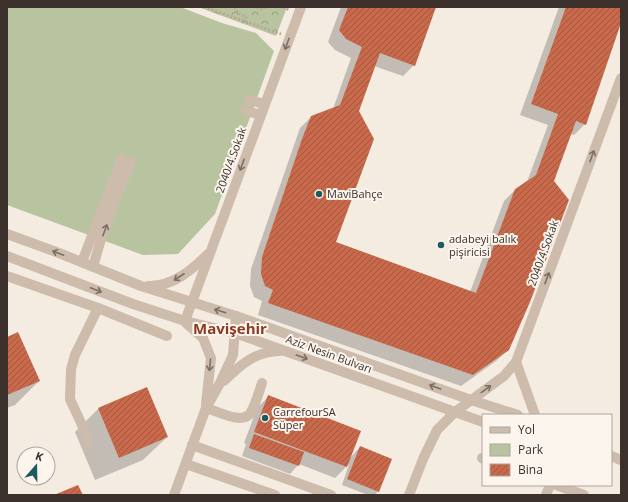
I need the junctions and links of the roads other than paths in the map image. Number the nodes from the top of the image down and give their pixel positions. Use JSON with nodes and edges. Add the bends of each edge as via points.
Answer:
{"nodes":[{"id":1,"x":301,"y":7,"type":"edge"},
{"id":2,"x":621,"y":78,"type":"edge"},
{"id":3,"x":264,"y":104,"type":"junction"},
{"id":4,"x":260,"y":115,"type":"junction"},
{"id":5,"x":7,"y":234,"type":"edge"},
{"id":6,"x":209,"y":252,"type":"junction"},
{"id":7,"x":7,"y":256,"type":"edge"},
{"id":8,"x":82,"y":262,"type":"junction"},
{"id":9,"x":93,"y":267,"type":"junction"},
{"id":10,"x":7,"y":276,"type":"edge"},
{"id":11,"x":141,"y":286,"type":"junction"},
{"id":12,"x":192,"y":302,"type":"junction"},
{"id":13,"x":98,"y":308,"type":"junction"},
{"id":14,"x":236,"y":316,"type":"junction"},
{"id":15,"x":185,"y":321,"type":"junction"},
{"id":16,"x":235,"y":333,"type":"junction"},
{"id":17,"x":167,"y":336,"type":"dead end"},
{"id":18,"x":284,"y":351,"type":"junction"},
{"id":19,"x":516,"y":362,"type":"junction"},
{"id":20,"x":262,"y":383,"type":"dead end"},
{"id":21,"x":219,"y":385,"type":"junction"},
{"id":22,"x":471,"y":400,"type":"junction"},
{"id":23,"x":206,"y":408,"type":"junction"},
{"id":24,"x":455,"y":412,"type":"junction"},
{"id":25,"x":515,"y":414,"type":"edge"},
{"id":26,"x":535,"y":414,"type":"edge"},
{"id":27,"x":482,"y":422,"type":"edge"},
{"id":28,"x":88,"y":444,"type":"dead end"},
{"id":29,"x":192,"y":445,"type":"junction"},
{"id":30,"x":186,"y":464,"type":"junction"},
{"id":31,"x":559,"y":486,"type":"edge"},
{"id":32,"x":174,"y":495,"type":"edge"},
{"id":33,"x":275,"y":495,"type":"edge"},
{"id":34,"x":331,"y":495,"type":"edge"},
{"id":35,"x":409,"y":495,"type":"edge"},
{"id":36,"x":584,"y":495,"type":"edge"}],
"edges":[{"from":1,"to":3,"type":"street","name":"2040/4.Sokak","one_way":true},
{"from":19,"to":2,"type":"street","name":"2040/4.Sokak","one_way":true},
{"from":3,"to":4,"type":"street","name":"2040/4.Sokak"},
{"from":3,"to":4,"type":"street","via":[[247,105]]},
{"from":4,"to":6,"type":"street","name":"2040/4.Sokak","one_way":true},
{"from":8,"to":5,"type":"street","name":"Aziz Nesin Bulvarı","one_way":true},
{"from":6,"to":11,"type":"street","one_way":true,"via":[[176,280],[156,286]]},
{"from":6,"to":12,"type":"street","name":"2040/4.Sokak"},
{"from":7,"to":15,"type":"street","name":"Aziz Nesin Bulvarı","one_way":true},
{"from":8,"to":9,"type":"street","name":"Aziz Nesin Bulvarı"},
{"from":9,"to":8,"type":"street","one_way":true,"via":[[127,160]]},
{"from":9,"to":11,"type":"street","name":"Aziz Nesin Bulvarı"},
{"from":10,"to":13,"type":"street"},
{"from":11,"to":12,"type":"street","name":"Aziz Nesin Bulvarı"},
{"from":14,"to":12,"type":"street","name":"Aziz Nesin Bulvarı","one_way":true},
{"from":12,"to":15,"type":"street","name":"2040/4.Sokak"},
{"from":13,"to":17,"type":"street"},
{"from":13,"to":28,"type":"street","via":[[70,369],[70,399]]},
{"from":14,"to":16,"type":"street"},
{"from":22,"to":14,"type":"street","name":"Aziz Nesin Bulvarı","one_way":true},
{"from":15,"to":16,"type":"street","name":"Aziz Nesin Bulvarı"},
{"from":15,"to":23,"type":"street","one_way":true,"via":[[203,338],[210,358]]},
{"from":16,"to":18,"type":"street","name":"Aziz Nesin Bulvarı"},
{"from":16,"to":21,"type":"street","via":[[233,355]]},
{"from":18,"to":21,"type":"street","via":[[270,351],[253,357],[240,365]]},
{"from":18,"to":24,"type":"street","name":"Aziz Nesin Bulvarı","one_way":true},
{"from":22,"to":19,"type":"street","name":"2040/4.Sokak","one_way":true,"via":[[504,376]]},
{"from":19,"to":26,"type":"street"},
{"from":20,"to":23,"type":"street","via":[[251,413],[245,418],[235,418]]},
{"from":21,"to":23,"type":"street"},
{"from":22,"to":24,"type":"street","name":"2040/4.Sokak"},
{"from":22,"to":25,"type":"street","name":"Aziz Nesin Bulvarı"},
{"from":23,"to":29,"type":"street"},
{"from":24,"to":27,"type":"street","name":"Aziz Nesin Bulvarı"},
{"from":24,"to":35,"type":"street","name":"2040/4.Sokak","via":[[437,430],[429,444]]},
{"from":29,"to":30,"type":"street"},
{"from":29,"to":34,"type":"street"},
{"from":30,"to":32,"type":"street"},
{"from":30,"to":33,"type":"street"},
{"from":31,"to":36,"type":"street"}]}
